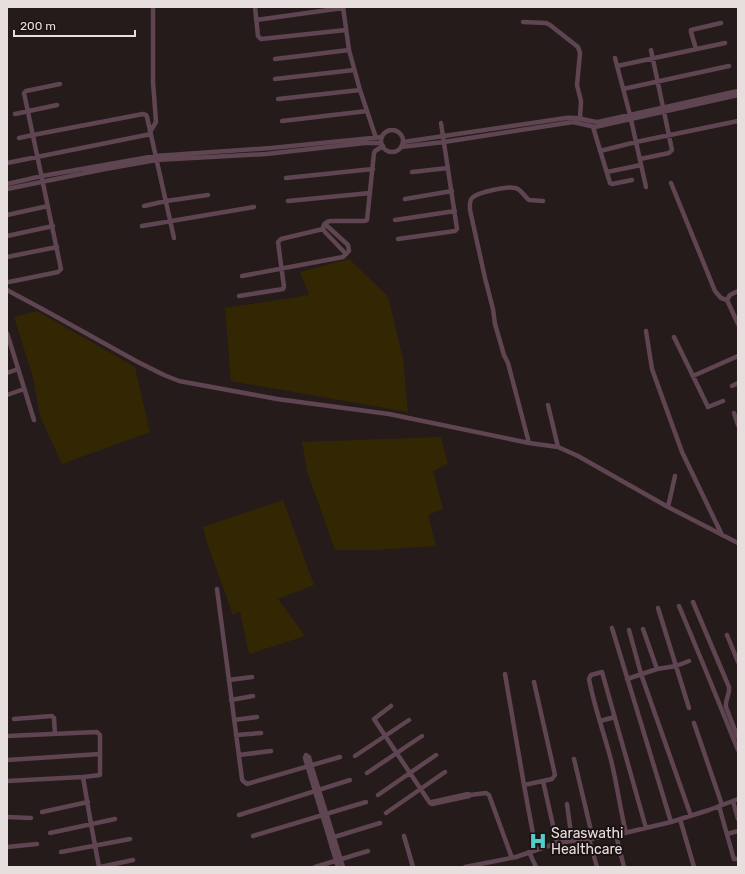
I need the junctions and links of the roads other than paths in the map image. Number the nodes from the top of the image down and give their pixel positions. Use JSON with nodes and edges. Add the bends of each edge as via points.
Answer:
{"nodes":[{"id":1,"x":153,"y":7,"type":"edge"},
{"id":2,"x":255,"y":7,"type":"edge"},
{"id":3,"x":343,"y":8,"type":"edge"},
{"id":4,"x":256,"y":20,"type":"junction"},
{"id":5,"x":524,"y":22,"type":"dead end"},
{"id":6,"x":721,"y":23,"type":"dead end"},
{"id":7,"x":346,"y":30,"type":"junction"},
{"id":8,"x":726,"y":43,"type":"dead end"},
{"id":9,"x":696,"y":49,"type":"junction"},
{"id":10,"x":349,"y":50,"type":"junction"},
{"id":11,"x":651,"y":50,"type":"dead end"},
{"id":12,"x":615,"y":58,"type":"dead end"},
{"id":13,"x":653,"y":58,"type":"junction"},
{"id":14,"x":275,"y":59,"type":"dead end"},
{"id":15,"x":617,"y":66,"type":"junction"},
{"id":16,"x":729,"y":66,"type":"dead end"},
{"id":17,"x":354,"y":70,"type":"junction"},
{"id":18,"x":275,"y":79,"type":"dead end"},
{"id":19,"x":658,"y":82,"type":"junction"},
{"id":20,"x":60,"y":84,"type":"dead end"},
{"id":21,"x":623,"y":89,"type":"junction"},
{"id":22,"x":360,"y":90,"type":"junction"},
{"id":23,"x":738,"y":91,"type":"edge"},
{"id":24,"x":738,"y":95,"type":"edge"},
{"id":25,"x":278,"y":99,"type":"dead end"},
{"id":26,"x":58,"y":105,"type":"dead end"},
{"id":27,"x":664,"y":109,"type":"junction"},
{"id":28,"x":28,"y":111,"type":"junction"},
{"id":29,"x":367,"y":111,"type":"junction"},
{"id":30,"x":15,"y":114,"type":"dead end"},
{"id":31,"x":631,"y":117,"type":"junction"},
{"id":32,"x":580,"y":118,"type":"junction"},
{"id":33,"x":282,"y":121,"type":"dead end"},
{"id":34,"x":738,"y":121,"type":"edge"},
{"id":35,"x":441,"y":123,"type":"dead end"},
{"id":36,"x":593,"y":127,"type":"junction"},
{"id":37,"x":150,"y":133,"type":"junction"},
{"id":38,"x":33,"y":135,"type":"junction"},
{"id":39,"x":669,"y":135,"type":"junction"},
{"id":40,"x":443,"y":136,"type":"junction"},
{"id":41,"x":19,"y":138,"type":"dead end"},
{"id":42,"x":376,"y":138,"type":"junction"},
{"id":43,"x":382,"y":142,"type":"junction"},
{"id":44,"x":444,"y":142,"type":"junction"},
{"id":45,"x":636,"y":142,"type":"junction"},
{"id":46,"x":402,"y":144,"type":"junction"},
{"id":47,"x":600,"y":151,"type":"junction"},
{"id":48,"x":38,"y":156,"type":"junction"},
{"id":49,"x":156,"y":158,"type":"junction"},
{"id":50,"x":640,"y":159,"type":"junction"},
{"id":51,"x":7,"y":163,"type":"edge"},
{"id":52,"x":641,"y":165,"type":"junction"},
{"id":53,"x":448,"y":168,"type":"junction"},
{"id":54,"x":372,"y":169,"type":"junction"},
{"id":55,"x":412,"y":172,"type":"dead end"},
{"id":56,"x":607,"y":172,"type":"junction"},
{"id":57,"x":286,"y":178,"type":"dead end"},
{"id":58,"x":42,"y":179,"type":"junction"},
{"id":59,"x":632,"y":180,"type":"dead end"},
{"id":60,"x":671,"y":183,"type":"dead end"},
{"id":61,"x":7,"y":184,"type":"edge"},
{"id":62,"x":646,"y":186,"type":"dead end"},
{"id":63,"x":7,"y":189,"type":"edge"},
{"id":64,"x":452,"y":190,"type":"junction"},
{"id":65,"x":370,"y":193,"type":"junction"},
{"id":66,"x":208,"y":195,"type":"dead end"},
{"id":67,"x":405,"y":199,"type":"dead end"},
{"id":68,"x":166,"y":201,"type":"junction"},
{"id":69,"x":288,"y":201,"type":"dead end"},
{"id":70,"x":543,"y":201,"type":"dead end"},
{"id":71,"x":48,"y":206,"type":"junction"},
{"id":72,"x":144,"y":206,"type":"dead end"},
{"id":73,"x":254,"y":207,"type":"dead end"},
{"id":74,"x":455,"y":211,"type":"junction"},
{"id":75,"x":7,"y":215,"type":"edge"},
{"id":76,"x":395,"y":220,"type":"dead end"},
{"id":77,"x":170,"y":221,"type":"junction"},
{"id":78,"x":325,"y":224,"type":"junction"},
{"id":79,"x":53,"y":226,"type":"junction"},
{"id":80,"x":142,"y":226,"type":"dead end"},
{"id":81,"x":323,"y":229,"type":"junction"},
{"id":82,"x":7,"y":236,"type":"edge"},
{"id":83,"x":174,"y":238,"type":"dead end"},
{"id":84,"x":398,"y":239,"type":"dead end"},
{"id":85,"x":57,"y":247,"type":"junction"},
{"id":86,"x":346,"y":254,"type":"junction"},
{"id":87,"x":7,"y":257,"type":"edge"},
{"id":88,"x":282,"y":268,"type":"junction"},
{"id":89,"x":242,"y":276,"type":"dead end"},
{"id":90,"x":9,"y":282,"type":"dead end"},
{"id":91,"x":7,"y":290,"type":"edge"},
{"id":92,"x":738,"y":291,"type":"edge"},
{"id":93,"x":239,"y":296,"type":"dead end"},
{"id":94,"x":727,"y":300,"type":"junction"},
{"id":95,"x":736,"y":312,"type":"edge"},
{"id":96,"x":738,"y":324,"type":"edge"},
{"id":97,"x":646,"y":331,"type":"dead end"},
{"id":98,"x":7,"y":333,"type":"edge"},
{"id":99,"x":674,"y":337,"type":"dead end"},
{"id":100,"x":10,"y":350,"type":"edge"},
{"id":101,"x":738,"y":356,"type":"edge"},
{"id":102,"x":18,"y":369,"type":"junction"},
{"id":103,"x":7,"y":372,"type":"edge"},
{"id":104,"x":693,"y":376,"type":"junction"},
{"id":105,"x":738,"y":383,"type":"edge"},
{"id":106,"x":732,"y":386,"type":"dead end"},
{"id":107,"x":24,"y":389,"type":"junction"},
{"id":108,"x":7,"y":395,"type":"edge"},
{"id":109,"x":723,"y":401,"type":"dead end"},
{"id":110,"x":548,"y":405,"type":"dead end"},
{"id":111,"x":734,"y":413,"type":"dead end"},
{"id":112,"x":34,"y":420,"type":"dead end"},
{"id":113,"x":738,"y":425,"type":"edge"},
{"id":114,"x":528,"y":443,"type":"junction"},
{"id":115,"x":558,"y":447,"type":"junction"},
{"id":116,"x":675,"y":476,"type":"dead end"},
{"id":117,"x":668,"y":507,"type":"junction"},
{"id":118,"x":722,"y":535,"type":"junction"},
{"id":119,"x":738,"y":543,"type":"edge"},
{"id":120,"x":217,"y":589,"type":"dead end"},
{"id":121,"x":692,"y":602,"type":"dead end"},
{"id":122,"x":678,"y":606,"type":"dead end"},
{"id":123,"x":658,"y":608,"type":"dead end"},
{"id":124,"x":612,"y":628,"type":"dead end"},
{"id":125,"x":643,"y":629,"type":"dead end"},
{"id":126,"x":629,"y":630,"type":"dead end"},
{"id":127,"x":727,"y":635,"type":"dead end"},
{"id":128,"x":689,"y":661,"type":"dead end"},
{"id":129,"x":738,"y":662,"type":"edge"},
{"id":130,"x":676,"y":666,"type":"junction"},
{"id":131,"x":657,"y":669,"type":"junction"},
{"id":132,"x":505,"y":674,"type":"dead end"},
{"id":133,"x":641,"y":674,"type":"junction"},
{"id":134,"x":252,"y":677,"type":"dead end"},
{"id":135,"x":627,"y":679,"type":"junction"},
{"id":136,"x":229,"y":680,"type":"junction"},
{"id":137,"x":534,"y":682,"type":"dead end"},
{"id":138,"x":253,"y":696,"type":"dead end"},
{"id":139,"x":231,"y":700,"type":"junction"},
{"id":140,"x":391,"y":706,"type":"dead end"},
{"id":141,"x":689,"y":708,"type":"dead end"},
{"id":142,"x":257,"y":717,"type":"dead end"},
{"id":143,"x":615,"y":717,"type":"junction"},
{"id":144,"x":14,"y":719,"type":"dead end"},
{"id":145,"x":234,"y":720,"type":"junction"},
{"id":146,"x":409,"y":720,"type":"dead end"},
{"id":147,"x":600,"y":721,"type":"junction"},
{"id":148,"x":694,"y":724,"type":"dead end"},
{"id":149,"x":733,"y":732,"type":"junction"},
{"id":150,"x":261,"y":733,"type":"dead end"},
{"id":151,"x":55,"y":734,"type":"junction"},
{"id":152,"x":236,"y":735,"type":"junction"},
{"id":153,"x":385,"y":735,"type":"junction"},
{"id":154,"x":7,"y":736,"type":"edge"},
{"id":155,"x":422,"y":736,"type":"dead end"},
{"id":156,"x":738,"y":738,"type":"edge"},
{"id":157,"x":738,"y":750,"type":"edge"},
{"id":158,"x":271,"y":751,"type":"dead end"},
{"id":159,"x":397,"y":752,"type":"junction"},
{"id":160,"x":100,"y":754,"type":"junction"},
{"id":161,"x":238,"y":755,"type":"junction"},
{"id":162,"x":436,"y":755,"type":"dead end"},
{"id":163,"x":355,"y":756,"type":"dead end"},
{"id":164,"x":340,"y":757,"type":"dead end"},
{"id":165,"x":574,"y":759,"type":"dead end"},
{"id":166,"x":7,"y":760,"type":"edge"},
{"id":167,"x":309,"y":766,"type":"junction"},
{"id":168,"x":410,"y":772,"type":"junction"},
{"id":169,"x":445,"y":772,"type":"dead end"},
{"id":170,"x":367,"y":773,"type":"dead end"},
{"id":171,"x":83,"y":777,"type":"junction"},
{"id":172,"x":350,"y":780,"type":"dead end"},
{"id":173,"x":7,"y":781,"type":"edge"},
{"id":174,"x":543,"y":781,"type":"junction"},
{"id":175,"x":524,"y":785,"type":"junction"},
{"id":176,"x":421,"y":789,"type":"junction"},
{"id":177,"x":317,"y":791,"type":"junction"},
{"id":178,"x":378,"y":795,"type":"dead end"},
{"id":179,"x":736,"y":800,"type":"edge"},
{"id":180,"x":88,"y":802,"type":"junction"},
{"id":181,"x":366,"y":802,"type":"dead end"},
{"id":182,"x":567,"y":804,"type":"dead end"},
{"id":183,"x":721,"y":806,"type":"junction"},
{"id":184,"x":42,"y":812,"type":"dead end"},
{"id":185,"x":386,"y":813,"type":"dead end"},
{"id":186,"x":239,"y":815,"type":"dead end"},
{"id":187,"x":324,"y":815,"type":"junction"},
{"id":188,"x":691,"y":816,"type":"junction"},
{"id":189,"x":7,"y":817,"type":"edge"},
{"id":190,"x":31,"y":818,"type":"dead end"},
{"id":191,"x":115,"y":819,"type":"dead end"},
{"id":192,"x":680,"y":819,"type":"junction"},
{"id":193,"x":738,"y":819,"type":"edge"},
{"id":194,"x":671,"y":822,"type":"junction"},
{"id":195,"x":380,"y":823,"type":"dead end"},
{"id":196,"x":91,"y":824,"type":"junction"},
{"id":197,"x":646,"y":828,"type":"junction"},
{"id":198,"x":738,"y":831,"type":"edge"},
{"id":199,"x":50,"y":833,"type":"dead end"},
{"id":200,"x":626,"y":833,"type":"junction"},
{"id":201,"x":727,"y":834,"type":"junction"},
{"id":202,"x":616,"y":835,"type":"junction"},
{"id":203,"x":254,"y":836,"type":"dead end"},
{"id":204,"x":404,"y":836,"type":"dead end"},
{"id":205,"x":331,"y":838,"type":"junction"},
{"id":206,"x":130,"y":839,"type":"dead end"},
{"id":207,"x":591,"y":839,"type":"junction"},
{"id":208,"x":572,"y":841,"type":"junction"},
{"id":209,"x":37,"y":844,"type":"dead end"},
{"id":210,"x":557,"y":844,"type":"junction"},
{"id":211,"x":95,"y":845,"type":"junction"},
{"id":212,"x":7,"y":847,"type":"edge"},
{"id":213,"x":536,"y":850,"type":"junction"},
{"id":214,"x":368,"y":851,"type":"dead end"},
{"id":215,"x":61,"y":852,"type":"dead end"},
{"id":216,"x":529,"y":852,"type":"junction"},
{"id":217,"x":512,"y":858,"type":"junction"},
{"id":218,"x":738,"y":859,"type":"edge"},
{"id":219,"x":133,"y":860,"type":"dead end"},
{"id":220,"x":338,"y":860,"type":"junction"},
{"id":221,"x":476,"y":866,"type":"edge"},
{"id":222,"x":100,"y":867,"type":"edge"},
{"id":223,"x":315,"y":867,"type":"edge"},
{"id":224,"x":338,"y":867,"type":"edge"},
{"id":225,"x":343,"y":867,"type":"edge"},
{"id":226,"x":412,"y":867,"type":"edge"},
{"id":227,"x":465,"y":867,"type":"edge"},
{"id":228,"x":536,"y":867,"type":"edge"},
{"id":229,"x":597,"y":867,"type":"edge"},
{"id":230,"x":624,"y":867,"type":"edge"},
{"id":231,"x":694,"y":867,"type":"edge"}],
"edges":[{"from":1,"to":37,"type":"street","via":[[156,122]]},
{"from":2,"to":4,"type":"street"},
{"from":3,"to":4,"type":"street"},
{"from":3,"to":7,"type":"street"},
{"from":4,"to":7,"type":"street","via":[[261,40]]},
{"from":5,"to":32,"type":"street","via":[[550,25],[578,47],[580,53],[577,85],[581,101]]},
{"from":6,"to":9,"type":"street","via":[[691,30]]},
{"from":7,"to":10,"type":"street"},
{"from":8,"to":9,"type":"street"},
{"from":9,"to":13,"type":"street"},
{"from":10,"to":14,"type":"street"},
{"from":10,"to":17,"type":"street"},
{"from":11,"to":13,"type":"street"},
{"from":12,"to":15,"type":"street"},
{"from":13,"to":15,"type":"street"},
{"from":13,"to":19,"type":"street"},
{"from":15,"to":21,"type":"street"},
{"from":16,"to":19,"type":"street"},
{"from":17,"to":18,"type":"street"},
{"from":17,"to":22,"type":"street"},
{"from":19,"to":21,"type":"street"},
{"from":19,"to":27,"type":"street"},
{"from":20,"to":28,"type":"street","via":[[25,92]]},
{"from":21,"to":31,"type":"street"},
{"from":22,"to":25,"type":"street"},
{"from":22,"to":29,"type":"street"},
{"from":23,"to":27,"type":"street"},
{"from":24,"to":27,"type":"street"},
{"from":26,"to":28,"type":"street"},
{"from":27,"to":31,"type":"street"},
{"from":27,"to":39,"type":"street"},
{"from":28,"to":30,"type":"street"},
{"from":28,"to":38,"type":"street"},
{"from":29,"to":33,"type":"street"},
{"from":29,"to":42,"type":"street"},
{"from":31,"to":32,"type":"street","via":[[598,122]]},
{"from":31,"to":36,"type":"street"},
{"from":31,"to":45,"type":"street"},
{"from":32,"to":40,"type":"street","via":[[562,118]]},
{"from":34,"to":39,"type":"street"},
{"from":35,"to":40,"type":"street"},
{"from":36,"to":44,"type":"street","via":[[573,122]]},
{"from":36,"to":47,"type":"street"},
{"from":37,"to":38,"type":"street","via":[[147,116],[143,114]]},
{"from":37,"to":48,"type":"street"},
{"from":37,"to":49,"type":"street"},
{"from":38,"to":41,"type":"street"},
{"from":38,"to":48,"type":"street"},
{"from":39,"to":45,"type":"street"},
{"from":39,"to":50,"type":"street","via":[[672,150],[670,152]]},
{"from":40,"to":44,"type":"street"},
{"from":40,"to":46,"type":"street"},
{"from":42,"to":43,"type":"street"},
{"from":42,"to":49,"type":"street"},
{"from":43,"to":46,"type":"street","via":[[386,150],[392,152]]},
{"from":43,"to":46,"type":"street","via":[[386,132],[395,131],[402,138]]},
{"from":43,"to":49,"type":"street","via":[[266,154]]},
{"from":43,"to":54,"type":"street","via":[[375,151]]},
{"from":44,"to":46,"type":"street"},
{"from":44,"to":53,"type":"street"},
{"from":45,"to":47,"type":"street"},
{"from":45,"to":50,"type":"street"},
{"from":47,"to":56,"type":"street"},
{"from":48,"to":51,"type":"street"},
{"from":48,"to":58,"type":"street"},
{"from":49,"to":58,"type":"street"},
{"from":49,"to":68,"type":"street"},
{"from":50,"to":52,"type":"street"},
{"from":52,"to":56,"type":"street"},
{"from":52,"to":62,"type":"street"},
{"from":53,"to":55,"type":"street"},
{"from":53,"to":64,"type":"street"},
{"from":54,"to":57,"type":"street"},
{"from":54,"to":65,"type":"street"},
{"from":56,"to":59,"type":"street","via":[[612,184]]},
{"from":58,"to":61,"type":"street"},
{"from":58,"to":63,"type":"street"},
{"from":58,"to":71,"type":"street"},
{"from":60,"to":94,"type":"street","via":[[715,291]]},
{"from":64,"to":67,"type":"street"},
{"from":64,"to":74,"type":"street"},
{"from":65,"to":69,"type":"street"},
{"from":65,"to":78,"type":"street","via":[[366,221],[330,221]]},
{"from":66,"to":68,"type":"street"},
{"from":68,"to":72,"type":"street"},
{"from":68,"to":77,"type":"street"},
{"from":70,"to":114,"type":"street","via":[[529,200],[519,189],[511,187],[480,193],[470,201],[495,324],[508,363]]},
{"from":71,"to":75,"type":"street"},
{"from":71,"to":79,"type":"street"},
{"from":73,"to":77,"type":"street"},
{"from":74,"to":76,"type":"street"},
{"from":74,"to":84,"type":"street","via":[[456,231]]},
{"from":77,"to":80,"type":"street"},
{"from":77,"to":83,"type":"street"},
{"from":78,"to":81,"type":"street"},
{"from":78,"to":86,"type":"street","via":[[348,245]]},
{"from":79,"to":82,"type":"street"},
{"from":79,"to":85,"type":"street"},
{"from":81,"to":86,"type":"street"},
{"from":81,"to":88,"type":"street","via":[[279,240]]},
{"from":85,"to":87,"type":"street"},
{"from":85,"to":90,"type":"street","via":[[60,272]]},
{"from":86,"to":88,"type":"street","via":[[339,258]]},
{"from":88,"to":89,"type":"street"},
{"from":88,"to":93,"type":"street","via":[[283,289]]},
{"from":91,"to":114,"type":"street","via":[[136,361],[180,381],[277,399],[389,414]]},
{"from":92,"to":94,"type":"street"},
{"from":94,"to":95,"type":"street"},
{"from":95,"to":96,"type":"street"},
{"from":97,"to":118,"type":"street","via":[[652,369],[682,452]]},
{"from":98,"to":100,"type":"street"},
{"from":99,"to":104,"type":"street"},
{"from":100,"to":102,"type":"street"},
{"from":101,"to":104,"type":"street"},
{"from":102,"to":103,"type":"street"},
{"from":102,"to":107,"type":"street"},
{"from":104,"to":109,"type":"street","via":[[708,407]]},
{"from":105,"to":106,"type":"street"},
{"from":107,"to":108,"type":"street"},
{"from":107,"to":112,"type":"street"},
{"from":110,"to":115,"type":"street"},
{"from":111,"to":113,"type":"street"},
{"from":114,"to":115,"type":"street"},
{"from":115,"to":117,"type":"street"},
{"from":116,"to":117,"type":"street"},
{"from":117,"to":118,"type":"street"},
{"from":118,"to":119,"type":"street"},
{"from":120,"to":136,"type":"street"},
{"from":121,"to":149,"type":"street","via":[[729,687],[726,703]]},
{"from":122,"to":149,"type":"street"},
{"from":123,"to":130,"type":"street"},
{"from":124,"to":135,"type":"street"},
{"from":125,"to":131,"type":"street"},
{"from":126,"to":133,"type":"street"},
{"from":127,"to":129,"type":"street"},
{"from":128,"to":130,"type":"street"},
{"from":130,"to":131,"type":"street"},
{"from":130,"to":141,"type":"street"},
{"from":131,"to":133,"type":"street"},
{"from":132,"to":175,"type":"street"},
{"from":133,"to":135,"type":"street"},
{"from":133,"to":188,"type":"street"},
{"from":134,"to":136,"type":"street"},
{"from":135,"to":194,"type":"street"},
{"from":136,"to":139,"type":"street"},
{"from":137,"to":174,"type":"street","via":[[554,776]]},
{"from":138,"to":139,"type":"street"},
{"from":139,"to":145,"type":"street"},
{"from":140,"to":153,"type":"street","via":[[374,719]]},
{"from":142,"to":145,"type":"street"},
{"from":143,"to":147,"type":"street"},
{"from":143,"to":147,"type":"street","via":[[602,672],[591,675],[589,679]]},
{"from":143,"to":197,"type":"street"},
{"from":144,"to":151,"type":"street","via":[[52,716]]},
{"from":145,"to":152,"type":"street"},
{"from":146,"to":153,"type":"street"},
{"from":147,"to":200,"type":"street"},
{"from":148,"to":183,"type":"street"},
{"from":149,"to":156,"type":"street"},
{"from":149,"to":157,"type":"street"},
{"from":150,"to":152,"type":"street"},
{"from":151,"to":154,"type":"street"},
{"from":151,"to":160,"type":"street","via":[[97,732],[100,735]]},
{"from":152,"to":161,"type":"street"},
{"from":153,"to":159,"type":"street"},
{"from":153,"to":163,"type":"street"},
{"from":155,"to":159,"type":"street"},
{"from":158,"to":161,"type":"street"},
{"from":159,"to":168,"type":"street"},
{"from":159,"to":170,"type":"street"},
{"from":160,"to":166,"type":"street"},
{"from":160,"to":171,"type":"street","via":[[100,775]]},
{"from":161,"to":167,"type":"street","via":[[242,779],[247,784]]},
{"from":162,"to":168,"type":"street"},
{"from":164,"to":167,"type":"street"},
{"from":165,"to":207,"type":"street"},
{"from":167,"to":177,"type":"street"},
{"from":168,"to":176,"type":"street"},
{"from":168,"to":178,"type":"street"},
{"from":169,"to":176,"type":"street"},
{"from":171,"to":173,"type":"street"},
{"from":171,"to":180,"type":"street"},
{"from":172,"to":177,"type":"street"},
{"from":174,"to":175,"type":"street"},
{"from":174,"to":210,"type":"street"},
{"from":175,"to":213,"type":"street"},
{"from":176,"to":185,"type":"street"},
{"from":176,"to":217,"type":"street","via":[[432,804],[470,795],[489,795]]},
{"from":177,"to":186,"type":"street"},
{"from":177,"to":187,"type":"street"},
{"from":179,"to":183,"type":"street"},
{"from":179,"to":193,"type":"street"},
{"from":180,"to":184,"type":"street"},
{"from":180,"to":196,"type":"street"},
{"from":181,"to":187,"type":"street"},
{"from":182,"to":208,"type":"street"},
{"from":183,"to":188,"type":"street"},
{"from":183,"to":201,"type":"street"},
{"from":187,"to":203,"type":"street"},
{"from":187,"to":205,"type":"street"},
{"from":188,"to":192,"type":"street"},
{"from":189,"to":190,"type":"street"},
{"from":191,"to":196,"type":"street"},
{"from":192,"to":194,"type":"street"},
{"from":192,"to":231,"type":"street"},
{"from":194,"to":197,"type":"street"},
{"from":195,"to":205,"type":"street"},
{"from":196,"to":199,"type":"street"},
{"from":196,"to":211,"type":"street"},
{"from":197,"to":200,"type":"street"},
{"from":198,"to":201,"type":"street"},
{"from":200,"to":202,"type":"street"},
{"from":201,"to":218,"type":"street","via":[[734,859]]},
{"from":202,"to":207,"type":"street"},
{"from":202,"to":230,"type":"street"},
{"from":204,"to":226,"type":"street"},
{"from":205,"to":220,"type":"street"},
{"from":206,"to":211,"type":"street"},
{"from":207,"to":208,"type":"street"},
{"from":207,"to":229,"type":"street"},
{"from":208,"to":210,"type":"street"},
{"from":209,"to":212,"type":"street"},
{"from":210,"to":213,"type":"street"},
{"from":211,"to":215,"type":"street"},
{"from":211,"to":222,"type":"street"},
{"from":213,"to":216,"type":"street"},
{"from":214,"to":220,"type":"street"},
{"from":216,"to":217,"type":"street"},
{"from":216,"to":228,"type":"street"},
{"from":217,"to":221,"type":"street"},
{"from":219,"to":222,"type":"street"},
{"from":220,"to":223,"type":"street"},
{"from":220,"to":224,"type":"street"},
{"from":220,"to":225,"type":"street"},
{"from":221,"to":227,"type":"street"}]}
